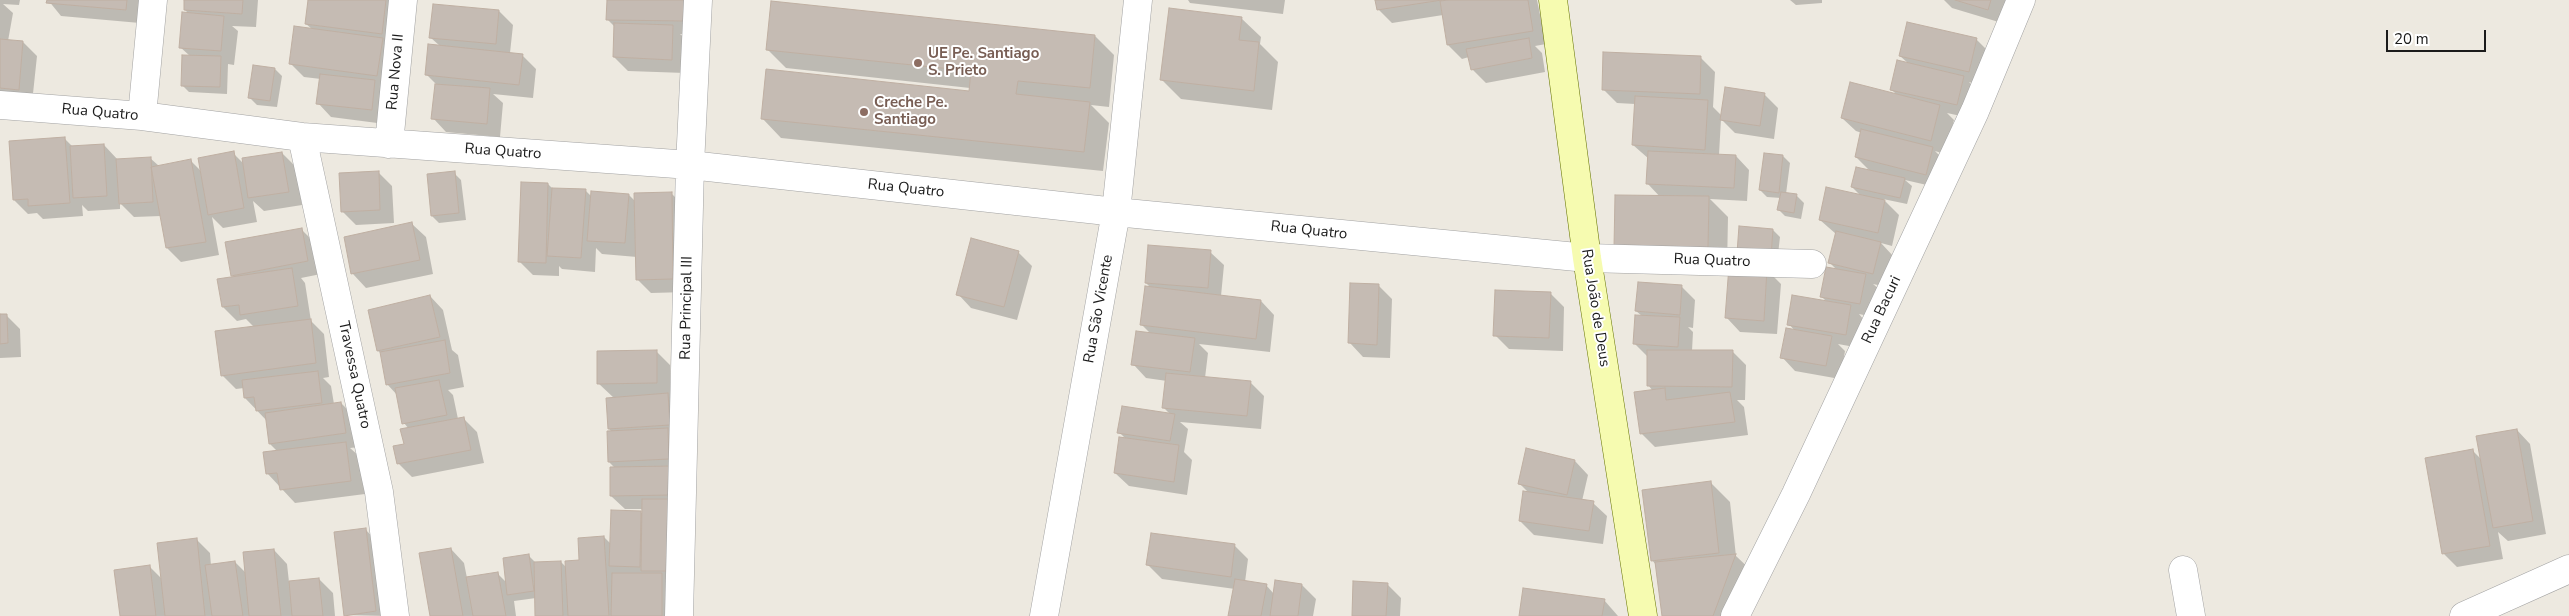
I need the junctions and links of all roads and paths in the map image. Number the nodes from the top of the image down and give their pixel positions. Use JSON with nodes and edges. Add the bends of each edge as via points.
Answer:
{"nodes":[{"id":1,"x":154,"y":0,"type":"edge"},
{"id":2,"x":403,"y":0,"type":"edge"},
{"id":3,"x":698,"y":0,"type":"edge"},
{"id":4,"x":1138,"y":0,"type":"edge"},
{"id":5,"x":1553,"y":0,"type":"edge"},
{"id":6,"x":2020,"y":0,"type":"edge"},
{"id":7,"x":0,"y":105,"type":"edge"},
{"id":8,"x":142,"y":116,"type":"junction"},
{"id":9,"x":302,"y":137,"type":"junction"},
{"id":10,"x":389,"y":144,"type":"junction"},
{"id":11,"x":690,"y":166,"type":"junction"},
{"id":12,"x":1116,"y":212,"type":"junction"},
{"id":13,"x":1587,"y":258,"type":"junction"},
{"id":14,"x":1812,"y":264,"type":"dead end"},
{"id":15,"x":2183,"y":570,"type":"dead end"},
{"id":16,"x":2569,"y":570,"type":"edge"},
{"id":17,"x":395,"y":616,"type":"edge"},
{"id":18,"x":679,"y":616,"type":"edge"},
{"id":19,"x":1044,"y":616,"type":"edge"},
{"id":20,"x":1643,"y":616,"type":"edge"},
{"id":21,"x":1735,"y":616,"type":"edge"},
{"id":22,"x":2191,"y":616,"type":"edge"},
{"id":23,"x":2464,"y":616,"type":"edge"}],
"edges":[{"from":1,"to":8,"type":"street"},
{"from":2,"to":10,"type":"street","name":"Rua Nova II"},
{"from":3,"to":11,"type":"street","name":"Rua Principal III"},
{"from":4,"to":12,"type":"street","name":"Rua São Vicente"},
{"from":5,"to":13,"type":"street","name":"Rua João de Deus"},
{"from":6,"to":21,"type":"street","name":"Rua Bacuri","via":[[1971,120],[1796,494]]},
{"from":7,"to":8,"type":"street","name":"Rua Quatro"},
{"from":8,"to":9,"type":"street","name":"Rua Quatro"},
{"from":9,"to":10,"type":"street","name":"Rua Quatro"},
{"from":9,"to":17,"type":"street","name":"Travessa Quatro","via":[[379,492]]},
{"from":10,"to":11,"type":"street","name":"Rua Quatro"},
{"from":11,"to":12,"type":"street","name":"Rua Quatro"},
{"from":11,"to":18,"type":"street","name":"Rua Principal III"},
{"from":12,"to":13,"type":"street","name":"Rua Quatro"},
{"from":12,"to":19,"type":"street","name":"Rua São Vicente"},
{"from":13,"to":14,"type":"street","name":"Rua Quatro"},
{"from":13,"to":20,"type":"street","name":"Rua João de Deus"},
{"from":15,"to":22,"type":"street"},
{"from":16,"to":23,"type":"street"}]}
